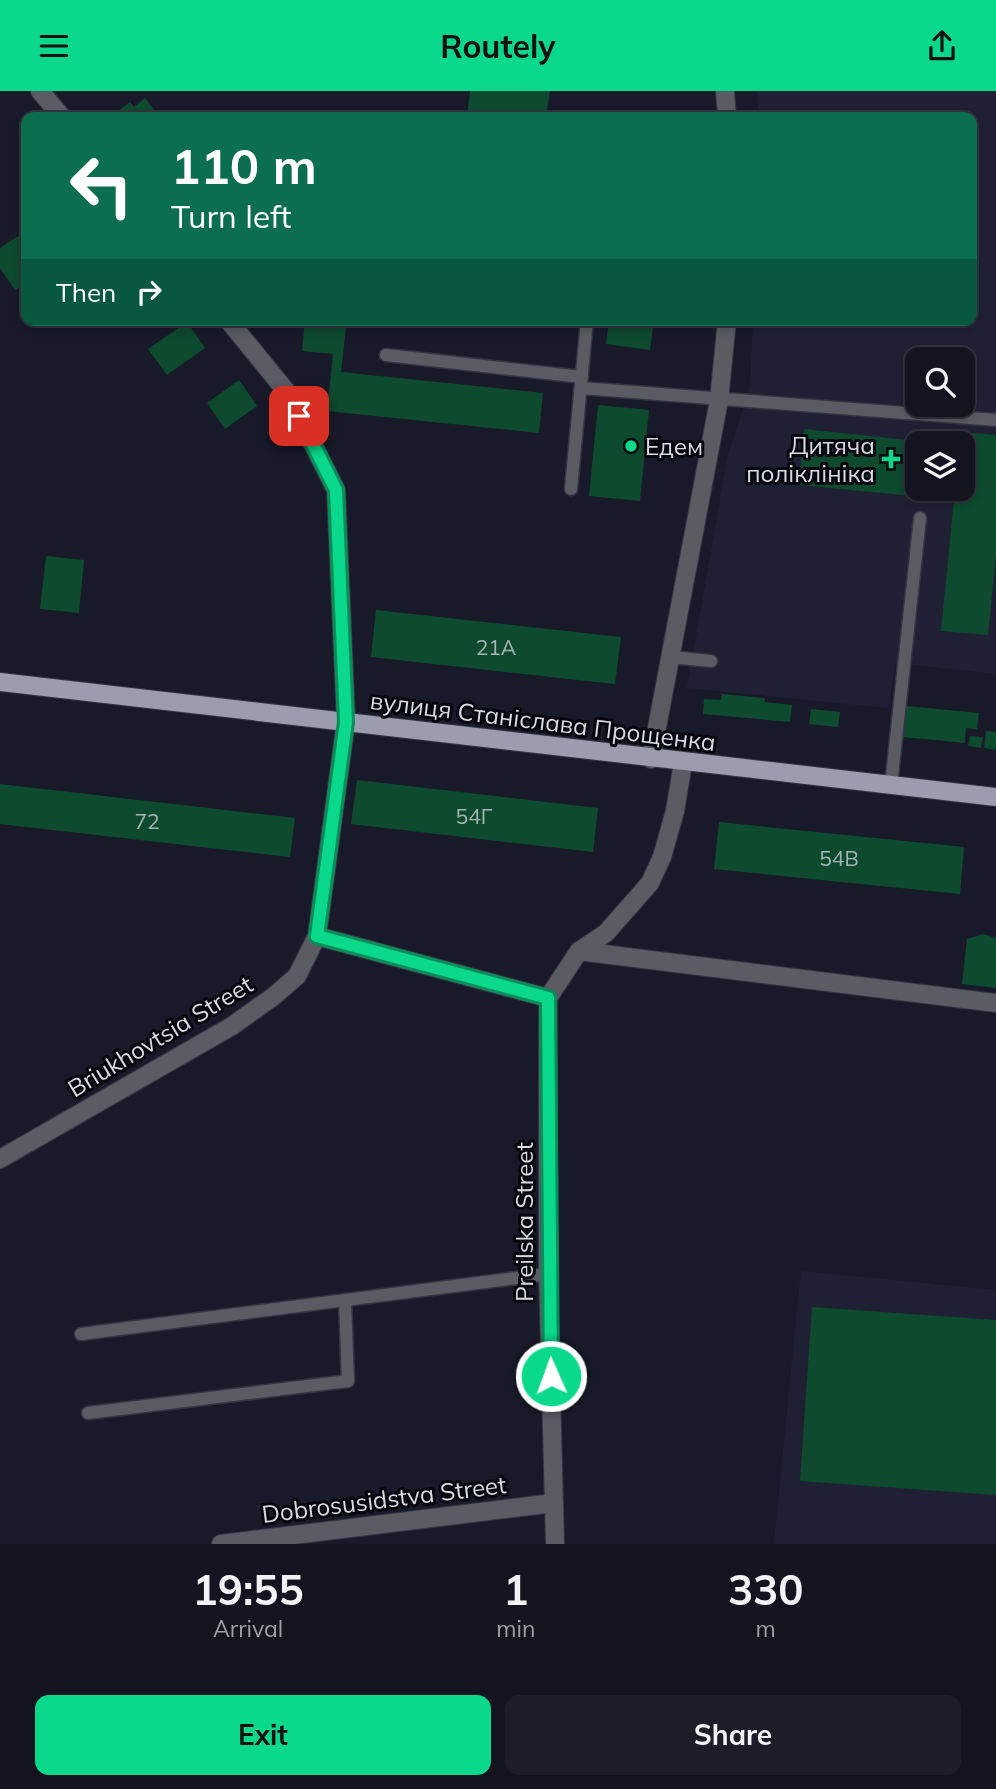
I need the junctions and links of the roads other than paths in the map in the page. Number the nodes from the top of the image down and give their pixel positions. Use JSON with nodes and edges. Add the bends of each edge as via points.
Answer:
{"nodes":[{"id":1,"x":40,"y":91,"type":"edge"},
{"id":2,"x":725,"y":91,"type":"edge"},
{"id":3,"x":58,"y":112,"type":"edge"},
{"id":4,"x":727,"y":112,"type":"edge"},
{"id":5,"x":233,"y":326,"type":"edge"},
{"id":6,"x":586,"y":326,"type":"edge"},
{"id":7,"x":726,"y":326,"type":"edge"},
{"id":8,"x":386,"y":355,"type":"dead end"},
{"id":9,"x":581,"y":382,"type":"junction"},
{"id":10,"x":719,"y":400,"type":"junction"},
{"id":11,"x":996,"y":421,"type":"edge"},
{"id":12,"x":570,"y":489,"type":"dead end"},
{"id":13,"x":920,"y":519,"type":"dead end"},
{"id":14,"x":670,"y":657,"type":"junction"},
{"id":15,"x":711,"y":661,"type":"dead end"},
{"id":16,"x":0,"y":682,"type":"edge"},
{"id":17,"x":346,"y":722,"type":"junction"},
{"id":18,"x":651,"y":759,"type":"junction"},
{"id":19,"x":683,"y":763,"type":"junction"},
{"id":20,"x":891,"y":785,"type":"junction"},
{"id":21,"x":996,"y":797,"type":"edge"},
{"id":22,"x":317,"y":936,"type":"junction"},
{"id":23,"x":579,"y":951,"type":"junction"},
{"id":24,"x":548,"y":998,"type":"junction"},
{"id":25,"x":996,"y":1003,"type":"edge"},
{"id":26,"x":0,"y":1159,"type":"edge"},
{"id":27,"x":548,"y":1274,"type":"junction"},
{"id":28,"x":345,"y":1300,"type":"junction"},
{"id":29,"x":81,"y":1334,"type":"dead end"},
{"id":30,"x":88,"y":1413,"type":"dead end"},
{"id":31,"x":554,"y":1503,"type":"junction"},
{"id":32,"x":221,"y":1544,"type":"edge"},
{"id":33,"x":555,"y":1544,"type":"edge"}],
"edges":[{"from":1,"to":3,"type":"street"},
{"from":2,"to":4,"type":"street"},
{"from":5,"to":17,"type":"street","name":"Briukhovtsia Street","via":[[286,391],[336,490]]},
{"from":6,"to":9,"type":"lane"},
{"from":7,"to":10,"type":"street"},
{"from":8,"to":9,"type":"lane"},
{"from":9,"to":10,"type":"lane"},
{"from":9,"to":12,"type":"lane"},
{"from":10,"to":11,"type":"lane"},
{"from":10,"to":14,"type":"street"},
{"from":13,"to":20,"type":"lane"},
{"from":14,"to":15,"type":"lane"},
{"from":14,"to":18,"type":"street"},
{"from":16,"to":17,"type":"main road","name":"вулиця Станіслава Прощенка"},
{"from":17,"to":18,"type":"main road","name":"вулиця Станіслава Прощенка"},
{"from":17,"to":22,"type":"street","name":"Briukhovtsia Street"},
{"from":18,"to":19,"type":"main road","name":"вулиця Станіслава Прощенка"},
{"from":19,"to":20,"type":"main road","name":"вулиця Станіслава Прощенка"},
{"from":19,"to":23,"type":"street","via":[[675,811],[650,883],[606,933]]},
{"from":20,"to":21,"type":"main road","name":"вулиця Станіслава Прощенка"},
{"from":22,"to":24,"type":"street"},
{"from":22,"to":26,"type":"street","name":"Briukhovtsia Street","via":[[297,976],[232,1026]]},
{"from":23,"to":24,"type":"street"},
{"from":23,"to":25,"type":"street"},
{"from":24,"to":27,"type":"street","name":"Preilska Street"},
{"from":27,"to":28,"type":"lane"},
{"from":27,"to":31,"type":"street","name":"Preilska Street"},
{"from":28,"to":29,"type":"lane"},
{"from":28,"to":30,"type":"lane","via":[[348,1381]]},
{"from":31,"to":32,"type":"street","name":"Dobrosusidstva Street"},
{"from":31,"to":33,"type":"street","name":"Preilska Street"}]}
